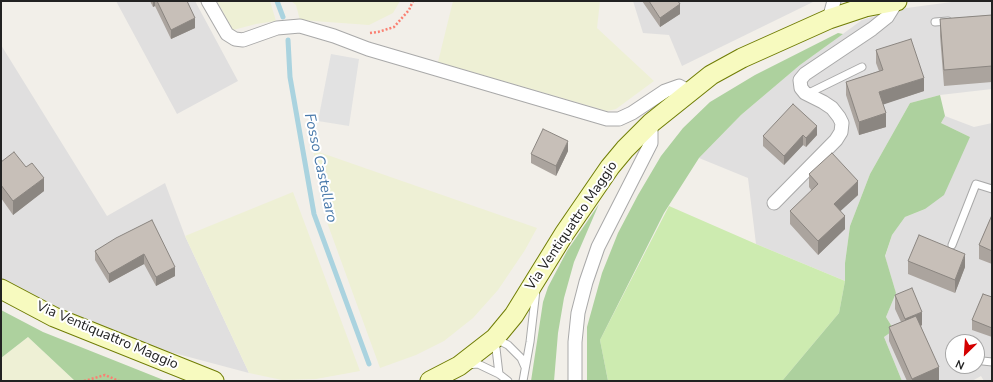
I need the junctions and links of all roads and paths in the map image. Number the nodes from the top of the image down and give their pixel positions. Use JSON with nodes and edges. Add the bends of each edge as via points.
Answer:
{"nodes":[{"id":1,"x":208,"y":1,"type":"edge"},
{"id":2,"x":413,"y":1,"type":"edge"},
{"id":3,"x":897,"y":1,"type":"edge"},
{"id":4,"x":832,"y":10,"type":"edge"},
{"id":5,"x":956,"y":20,"type":"edge"},
{"id":6,"x":935,"y":22,"type":"dead end"},
{"id":7,"x":352,"y":43,"type":"junction"},
{"id":8,"x":862,"y":67,"type":"dead end"},
{"id":9,"x":690,"y":92,"type":"junction"},
{"id":10,"x":805,"y":93,"type":"junction"},
{"id":11,"x":651,"y":123,"type":"junction"},
{"id":12,"x":992,"y":189,"type":"edge"},
{"id":13,"x":774,"y":203,"type":"dead end"},
{"id":14,"x":952,"y":245,"type":"dead end"},
{"id":15,"x":538,"y":274,"type":"junction"},
{"id":16,"x":1,"y":289,"type":"edge"},
{"id":17,"x":495,"y":338,"type":"junction"},
{"id":18,"x":459,"y":366,"type":"junction"},
{"id":19,"x":525,"y":367,"type":"junction"},
{"id":20,"x":499,"y":374,"type":"junction"},
{"id":21,"x":84,"y":381,"type":"edge"},
{"id":22,"x":119,"y":381,"type":"edge"},
{"id":23,"x":214,"y":381,"type":"edge"},
{"id":24,"x":430,"y":381,"type":"edge"},
{"id":25,"x":508,"y":381,"type":"edge"},
{"id":26,"x":523,"y":381,"type":"edge"},
{"id":27,"x":575,"y":381,"type":"edge"}],
"edges":[{"from":1,"to":7,"type":"street","via":[[227,34],[235,39],[243,40],[277,28],[300,26]]},
{"from":2,"to":7,"type":"path","via":[[409,10],[394,27],[360,34]]},
{"from":3,"to":4,"type":"main road","name":"Via Ventiquattro Maggio"},
{"from":3,"to":10,"type":"street","via":[[887,17],[872,29],[805,74],[800,80]]},
{"from":4,"to":9,"type":"main road","name":"Via Ventiquattro Maggio","via":[[711,75]]},
{"from":5,"to":6,"type":"lane"},
{"from":7,"to":9,"type":"street","via":[[368,50],[607,119],[619,119],[665,91],[679,86]]},
{"from":8,"to":10,"type":"lane"},
{"from":9,"to":11,"type":"main road","name":"Via Ventiquattro Maggio"},
{"from":10,"to":13,"type":"street","via":[[832,108],[842,124],[840,132],[836,140]]},
{"from":11,"to":15,"type":"main road","name":"Via Ventiquattro Maggio","via":[[610,167]]},
{"from":11,"to":27,"type":"street","via":[[651,144],[598,247],[586,282],[578,313]]},
{"from":12,"to":14,"type":"lane","via":[[976,184]]},
{"from":15,"to":17,"type":"main road","name":"Via Ventiquattro Maggio","via":[[514,315]]},
{"from":15,"to":19,"type":"lane"},
{"from":16,"to":23,"type":"main road","name":"Via Ventiquattro Maggio","via":[[54,316]]},
{"from":17,"to":18,"type":"main road","name":"Via Ventiquattro Maggio"},
{"from":17,"to":19,"type":"lane","via":[[508,345],[521,358]]},
{"from":17,"to":20,"type":"lane"},
{"from":18,"to":20,"type":"lane","via":[[478,364]]},
{"from":18,"to":24,"type":"main road","name":"Via Ventiquattro Maggio"},
{"from":19,"to":26,"type":"lane"},
{"from":20,"to":25,"type":"lane"},
{"from":21,"to":22,"type":"path","via":[[105,375]]}]}
